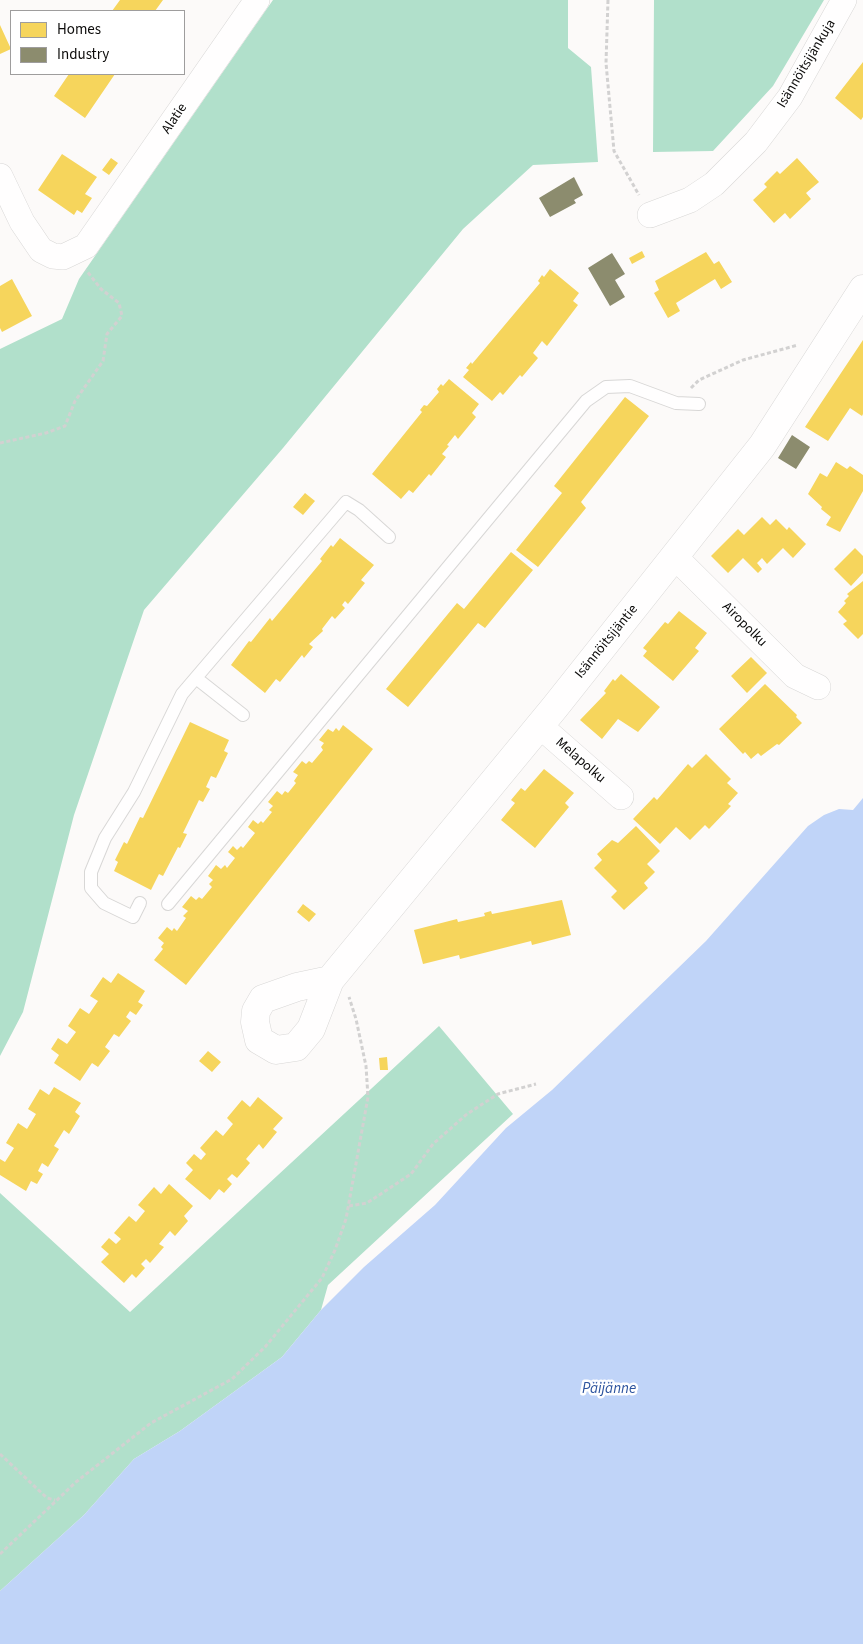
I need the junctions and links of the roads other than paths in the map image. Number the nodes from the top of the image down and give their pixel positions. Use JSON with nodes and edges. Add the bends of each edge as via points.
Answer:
{"nodes":[{"id":1,"x":256,"y":0,"type":"edge"},
{"id":2,"x":844,"y":0,"type":"edge"},
{"id":3,"x":0,"y":176,"type":"edge"},
{"id":4,"x":650,"y":215,"type":"road end"},
{"id":5,"x":862,"y":293,"type":"edge"},
{"id":6,"x":699,"y":404,"type":"dead end"},
{"id":7,"x":389,"y":537,"type":"dead end"},
{"id":8,"x":675,"y":557,"type":"junction"},
{"id":9,"x":196,"y":678,"type":"junction"},
{"id":10,"x":818,"y":687,"type":"dead end"},
{"id":11,"x":243,"y":714,"type":"dead end"},
{"id":12,"x":539,"y":725,"type":"junction"},
{"id":13,"x":620,"y":797,"type":"dead end"},
{"id":14,"x":140,"y":903,"type":"dead end"},
{"id":15,"x":168,"y":904,"type":"dead end"},
{"id":16,"x":338,"y":971,"type":"road end"}],
"edges":[{"from":1,"to":3,"type":"street","name":"Alatie","via":[[86,246],[63,258],[41,250],[22,222]]},
{"from":2,"to":4,"type":"street","name":"Isännöitsijänkuja","via":[[790,97],[756,142],[714,184],[690,200]]},
{"from":5,"to":8,"type":"street","name":"Isännöitsijäntie","via":[[762,446]]},
{"from":6,"to":15,"type":"lane","via":[[676,403],[630,386],[606,387],[586,401]]},
{"from":7,"to":9,"type":"lane","via":[[346,502]]},
{"from":8,"to":10,"type":"street","name":"Airopolku","via":[[795,676]]},
{"from":8,"to":12,"type":"street","name":"Isännöitsijäntie"},
{"from":9,"to":11,"type":"lane"},
{"from":9,"to":14,"type":"lane","via":[[182,694],[134,792],[105,838],[91,872],[91,888],[104,903],[133,917]]},
{"from":12,"to":13,"type":"street","name":"Melapolku"},
{"from":12,"to":16,"type":"street","name":"Isännöitsijäntie"}]}
